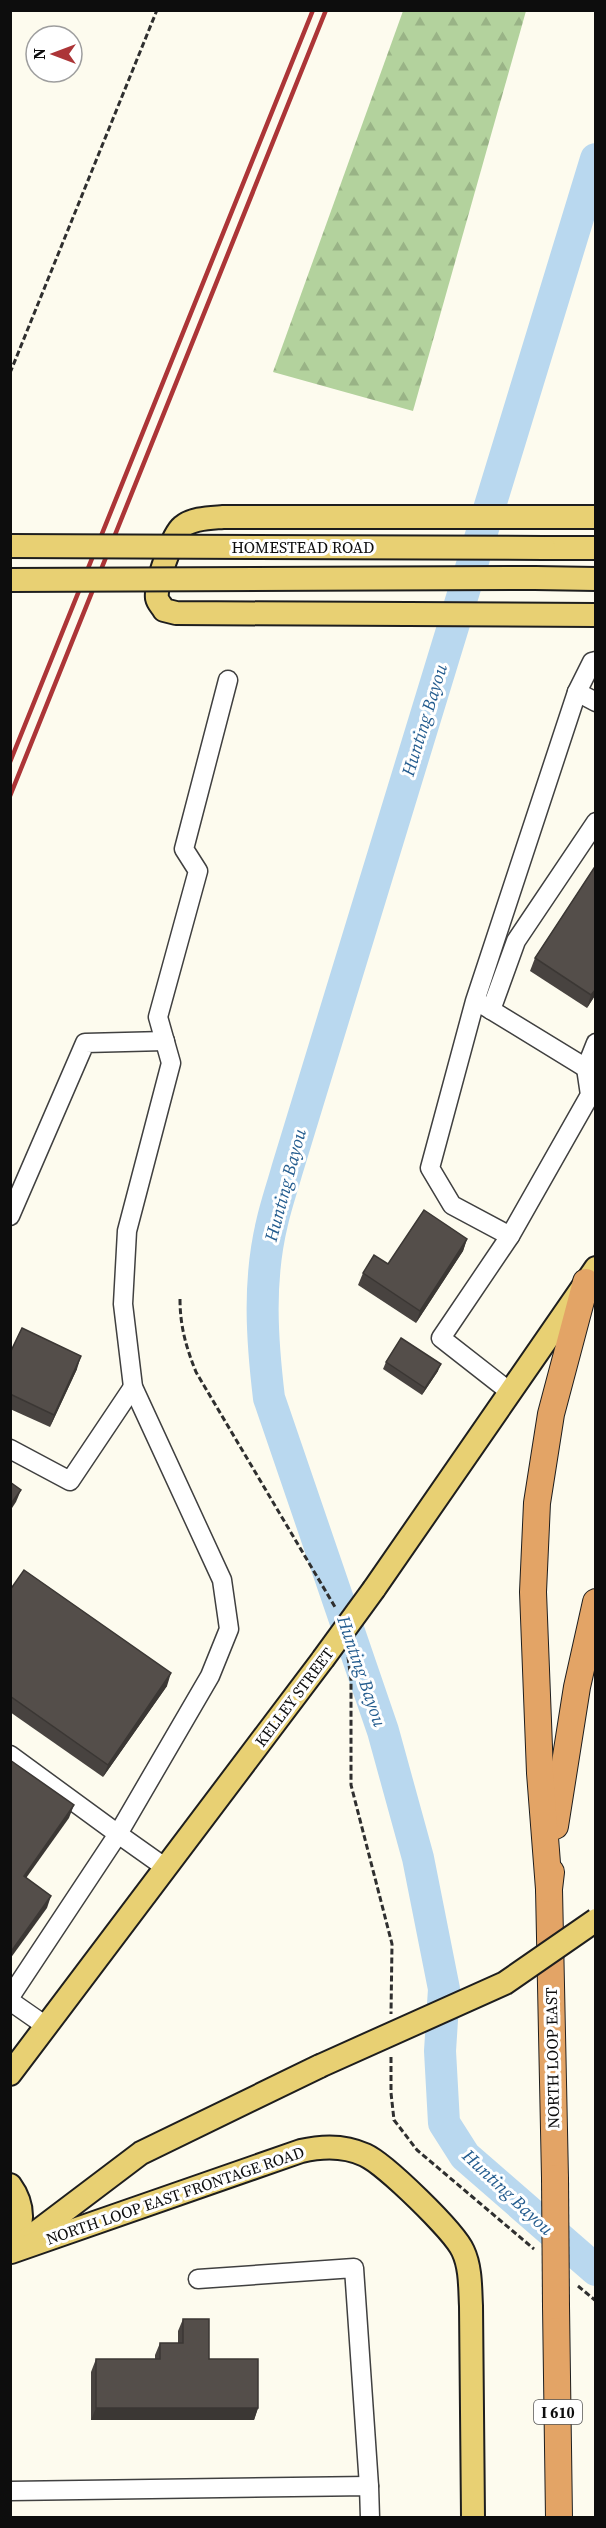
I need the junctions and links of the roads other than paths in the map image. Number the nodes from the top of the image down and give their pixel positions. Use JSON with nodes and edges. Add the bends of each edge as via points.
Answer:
{"nodes":[{"id":1,"x":596,"y":517,"type":"edge"},
{"id":2,"x":10,"y":546,"type":"edge"},
{"id":3,"x":596,"y":548,"type":"edge"},
{"id":4,"x":596,"y":579,"type":"edge"},
{"id":5,"x":10,"y":580,"type":"edge"},
{"id":6,"x":596,"y":615,"type":"edge"},
{"id":7,"x":596,"y":661,"type":"edge"},
{"id":8,"x":228,"y":680,"type":"dead end"},
{"id":9,"x":578,"y":692,"type":"junction"},
{"id":10,"x":596,"y":702,"type":"edge"},
{"id":11,"x":596,"y":822,"type":"edge"},
{"id":12,"x":475,"y":1000,"type":"junction"},
{"id":13,"x":491,"y":1010,"type":"junction"},
{"id":14,"x":165,"y":1041,"type":"junction"},
{"id":15,"x":596,"y":1043,"type":"edge"},
{"id":16,"x":586,"y":1068,"type":"junction"},
{"id":17,"x":10,"y":1216,"type":"edge"},
{"id":18,"x":510,"y":1236,"type":"junction"},
{"id":19,"x":591,"y":1275,"type":"edge"},
{"id":20,"x":133,"y":1387,"type":"junction"},
{"id":21,"x":510,"y":1392,"type":"junction"},
{"id":22,"x":10,"y":1449,"type":"edge"},
{"id":23,"x":596,"y":1602,"type":"edge"},
{"id":24,"x":10,"y":1755,"type":"edge"},
{"id":25,"x":118,"y":1834,"type":"junction"},
{"id":26,"x":166,"y":1868,"type":"junction"},
{"id":27,"x":549,"y":1889,"type":"junction"},
{"id":28,"x":596,"y":1920,"type":"edge"},
{"id":29,"x":10,"y":1999,"type":"edge"},
{"id":30,"x":46,"y":2026,"type":"junction"},
{"id":31,"x":10,"y":2074,"type":"edge"},
{"id":32,"x":10,"y":2185,"type":"edge"},
{"id":33,"x":11,"y":2252,"type":"edge"},
{"id":34,"x":198,"y":2279,"type":"dead end"},
{"id":35,"x":369,"y":2486,"type":"junction"},
{"id":36,"x":10,"y":2491,"type":"edge"},
{"id":37,"x":370,"y":2517,"type":"edge"},
{"id":38,"x":473,"y":2517,"type":"edge"},
{"id":39,"x":559,"y":2517,"type":"edge"}],
"edges":[{"from":1,"to":6,"type":"main road","via":[[199,519],[182,526],[174,539],[157,589],[157,601],[164,610],[176,613]]},
{"from":2,"to":3,"type":"main road","name":"HOMESTEAD ROAD","bridge":true},
{"from":4,"to":5,"type":"main road","name":"HOMESTEAD ROAD","bridge":true},
{"from":7,"to":9,"type":"lane"},
{"from":8,"to":14,"type":"lane","via":[[184,849],[198,871],[158,1017]]},
{"from":9,"to":10,"type":"lane"},
{"from":9,"to":12,"type":"lane"},
{"from":11,"to":13,"type":"lane","via":[[516,940]]},
{"from":12,"to":13,"type":"lane"},
{"from":12,"to":18,"type":"lane","via":[[430,1167],[453,1205]]},
{"from":13,"to":16,"type":"lane"},
{"from":14,"to":17,"type":"lane","via":[[85,1043]]},
{"from":14,"to":20,"type":"lane","via":[[171,1063],[127,1231],[123,1304]]},
{"from":15,"to":16,"type":"lane"},
{"from":16,"to":18,"type":"lane","via":[[590,1095]]},
{"from":18,"to":21,"type":"lane","via":[[441,1338]]},
{"from":19,"to":21,"type":"main road","name":"KELLEY STREET"},
{"from":19,"to":27,"type":"highway","via":[[551,1414],[537,1503],[533,1604]]},
{"from":20,"to":22,"type":"lane","via":[[70,1481]]},
{"from":20,"to":25,"type":"lane","via":[[222,1580],[229,1629],[210,1676]]},
{"from":21,"to":26,"type":"main road","name":"KELLEY STREET","bridge":true,"via":[[374,1589]]},
{"from":23,"to":27,"type":"highway","name":"NORTH LOOP EAST","number":"I 610","via":[[560,1786]]},
{"from":24,"to":25,"type":"lane"},
{"from":25,"to":26,"type":"lane"},
{"from":25,"to":29,"type":"lane"},
{"from":26,"to":30,"type":"main road","name":"KELLEY STREET"},
{"from":27,"to":39,"type":"highway","name":"NORTH LOOP EAST","number":"I 610","bridge":true},
{"from":28,"to":33,"type":"main road","bridge":true,"via":[[505,1983],[320,2066],[141,2154]]},
{"from":29,"to":30,"type":"lane"},
{"from":30,"to":31,"type":"main road","name":"KELLEY STREET"},
{"from":32,"to":33,"type":"main road","via":[[21,2205],[22,2218],[21,2231]]},
{"from":33,"to":38,"type":"main road","name":"NORTH LOOP EAST FRONTAGE ROAD","via":[[301,2151],[321,2146],[342,2148],[371,2158],[449,2229],[464,2252],[470,2276]]},
{"from":34,"to":35,"type":"lane","via":[[354,2268]]},
{"from":35,"to":36,"type":"lane"},
{"from":35,"to":37,"type":"lane"}]}
